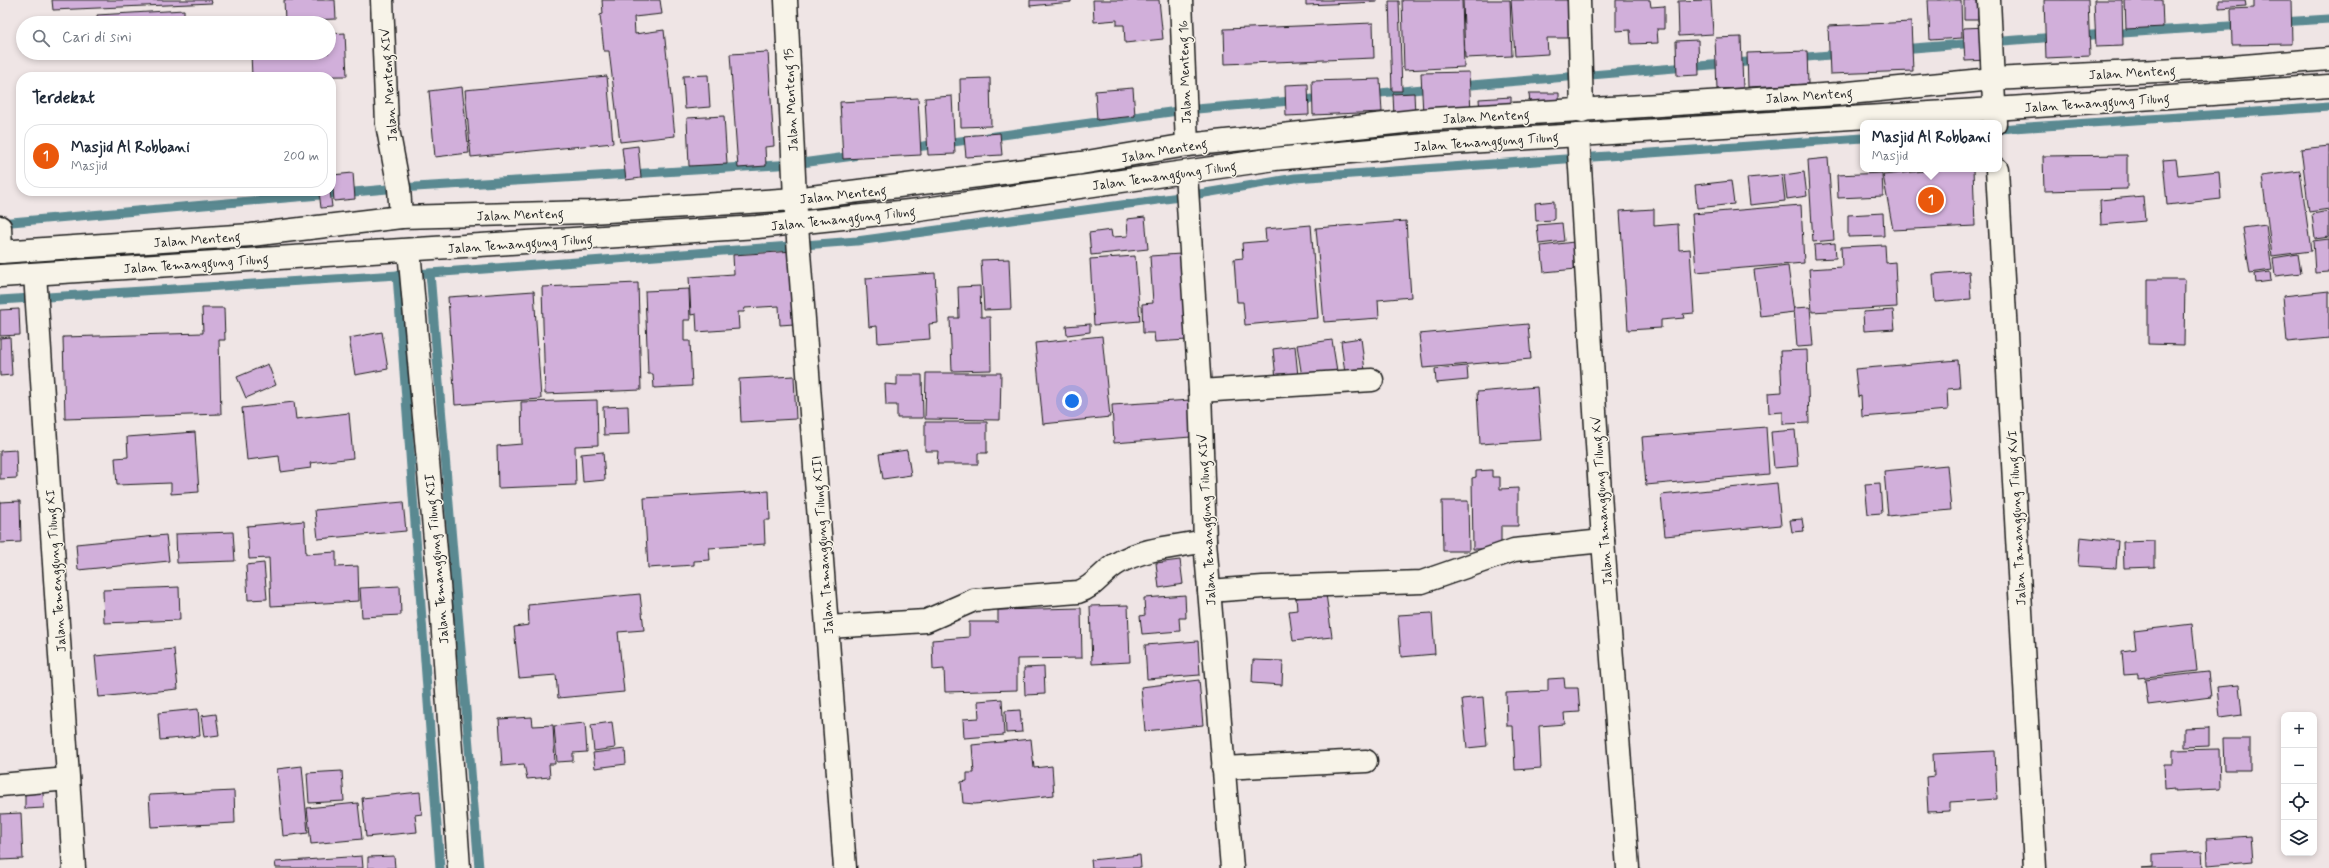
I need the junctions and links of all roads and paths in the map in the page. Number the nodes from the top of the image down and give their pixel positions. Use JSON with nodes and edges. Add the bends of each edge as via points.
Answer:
{"nodes":[{"id":1,"x":382,"y":0,"type":"edge"},
{"id":2,"x":786,"y":0,"type":"edge"},
{"id":3,"x":1181,"y":0,"type":"edge"},
{"id":4,"x":1579,"y":0,"type":"edge"},
{"id":5,"x":1990,"y":0,"type":"edge"},
{"id":6,"x":2329,"y":60,"type":"edge"},
{"id":7,"x":1993,"y":79,"type":"junction"},
{"id":8,"x":2329,"y":86,"type":"edge"},
{"id":9,"x":1582,"y":111,"type":"junction"},
{"id":10,"x":1995,"y":116,"type":"edge"},
{"id":11,"x":1907,"y":120,"type":"edge"},
{"id":12,"x":1860,"y":122,"type":"edge"},
{"id":13,"x":1578,"y":135,"type":"junction"},
{"id":14,"x":1187,"y":145,"type":"junction"},
{"id":15,"x":1186,"y":172,"type":"junction"},
{"id":16,"x":1997,"y":172,"type":"edge"},
{"id":17,"x":795,"y":199,"type":"junction"},
{"id":18,"x":401,"y":217,"type":"junction"},
{"id":19,"x":798,"y":221,"type":"junction"},
{"id":20,"x":0,"y":227,"type":"edge"},
{"id":21,"x":409,"y":250,"type":"junction"},
{"id":22,"x":1,"y":252,"type":"edge"},
{"id":23,"x":35,"y":274,"type":"junction"},
{"id":24,"x":0,"y":276,"type":"edge"},
{"id":25,"x":1372,"y":380,"type":"dead end"},
{"id":26,"x":1200,"y":391,"type":"junction"},
{"id":27,"x":1205,"y":541,"type":"junction"},
{"id":28,"x":1603,"y":541,"type":"junction"},
{"id":29,"x":1209,"y":591,"type":"junction"},
{"id":30,"x":828,"y":627,"type":"junction"},
{"id":31,"x":1366,"y":761,"type":"dead end"},
{"id":32,"x":1223,"y":768,"type":"junction"},
{"id":33,"x":68,"y":779,"type":"junction"},
{"id":34,"x":0,"y":785,"type":"edge"},
{"id":35,"x":74,"y":868,"type":"edge"},
{"id":36,"x":458,"y":868,"type":"edge"},
{"id":37,"x":845,"y":868,"type":"edge"},
{"id":38,"x":1232,"y":868,"type":"edge"},
{"id":39,"x":1628,"y":868,"type":"edge"},
{"id":40,"x":2035,"y":868,"type":"edge"}],
"edges":[{"from":1,"to":18,"type":"street","name":"Jalan Menteng XIV","via":[[388,124],[399,188]]},
{"from":2,"to":17,"type":"street","name":"Jalan Menteng 15"},
{"from":3,"to":14,"type":"street","name":"Jalan Menteng 16"},
{"from":4,"to":9,"type":"street"},
{"from":5,"to":7,"type":"street"},
{"from":6,"to":7,"type":"street","name":"Jalan Menteng"},
{"from":7,"to":9,"type":"street","name":"Jalan Menteng","via":[[1838,94]]},
{"from":7,"to":10,"type":"street"},
{"from":8,"to":10,"type":"street","name":"Jalan Temanggung Tilung"},
{"from":9,"to":14,"type":"street","name":"Jalan Menteng","via":[[1417,120]]},
{"from":10,"to":11,"type":"street","name":"Jalan Temanggung Tilung"},
{"from":12,"to":13,"type":"street","name":"Jalan Temanggung Tilung"},
{"from":13,"to":15,"type":"street","name":"Jalan Temanggung Tilung","via":[[1350,151]]},
{"from":13,"to":28,"type":"street","name":"Jalan Tamanggung Tilung XV"},
{"from":14,"to":17,"type":"street","name":"Jalan Menteng","via":[[1088,162]]},
{"from":15,"to":19,"type":"street","name":"Jalan Temanggung Tilung","via":[[919,210]]},
{"from":15,"to":26,"type":"street","name":"Jalan Temanggung Tilung XIV"},
{"from":16,"to":40,"type":"street","name":"Jalan Tamanggung Tilung XVI"},
{"from":17,"to":18,"type":"street","name":"Jalan Menteng","via":[[591,212]]},
{"from":17,"to":19,"type":"street","name":"Jalan Menteng 15"},
{"from":18,"to":22,"type":"street","name":"Jalan Menteng","via":[[251,235]]},
{"from":19,"to":21,"type":"street","name":"Jalan Temanggung Tilung","via":[[757,227]]},
{"from":19,"to":30,"type":"street","name":"Jalan Tamanggung Tilung XIII"},
{"from":20,"to":22,"type":"street"},
{"from":21,"to":23,"type":"street","name":"Jalan Temanggung Tilung"},
{"from":21,"to":36,"type":"street","name":"Jalan Temanggung Tilung XII","via":[[441,610]]},
{"from":23,"to":24,"type":"street","name":"Jalan Temanggung Tilung"},
{"from":23,"to":33,"type":"street","name":"Jalan Temenggung Tilung XI"},
{"from":25,"to":26,"type":"street"},
{"from":26,"to":27,"type":"street","name":"Jalan Temanggung Tilung XIV"},
{"from":27,"to":29,"type":"street","name":"Jalan Temanggung Tilung XIV"},
{"from":27,"to":30,"type":"street","via":[[1152,550],[1127,558],[1078,592],[974,600],[926,621]]},
{"from":28,"to":29,"type":"street","via":[[1514,550],[1422,582]]},
{"from":28,"to":39,"type":"street","name":"Jalan Tamanggung Tilung XV"},
{"from":29,"to":32,"type":"street","name":"Jalan Temanggung Tilung XIV"},
{"from":30,"to":37,"type":"street","name":"Jalan Tamanggung Tilung XIII"},
{"from":31,"to":32,"type":"street"},
{"from":32,"to":38,"type":"street","name":"Jalan Temanggung Tilung XIV"},
{"from":33,"to":34,"type":"street"},
{"from":33,"to":35,"type":"street","name":"Jalan Temenggung Tilung XI"}]}
